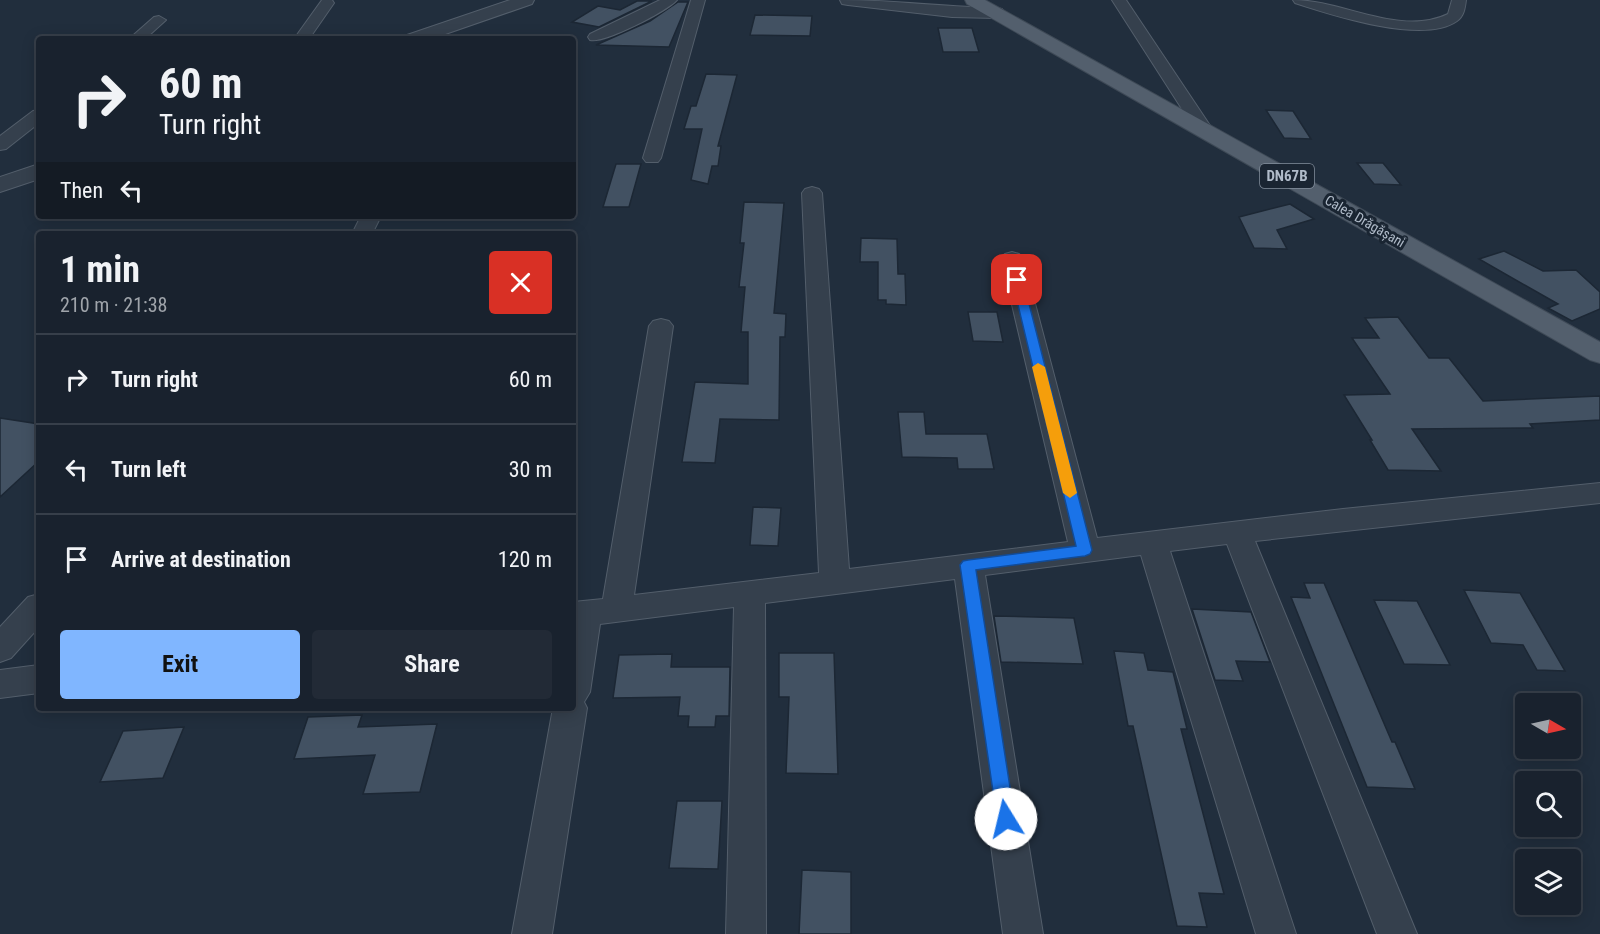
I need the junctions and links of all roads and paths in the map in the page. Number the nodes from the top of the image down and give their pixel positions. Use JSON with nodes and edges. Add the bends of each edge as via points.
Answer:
{"nodes":[{"id":1,"x":526,"y":0,"type":"edge"},
{"id":2,"x":669,"y":0,"type":"edge"},
{"id":3,"x":698,"y":0,"type":"edge"},
{"id":4,"x":848,"y":0,"type":"edge"},
{"id":5,"x":973,"y":0,"type":"edge"},
{"id":6,"x":1119,"y":0,"type":"edge"},
{"id":7,"x":1300,"y":0,"type":"edge"},
{"id":8,"x":1459,"y":0,"type":"edge"},
{"id":9,"x":327,"y":3,"type":"dead end"},
{"id":10,"x":996,"y":13,"type":"junction"},
{"id":11,"x":159,"y":20,"type":"dead end"},
{"id":12,"x":140,"y":36,"type":"edge"},
{"id":13,"x":303,"y":36,"type":"edge"},
{"id":14,"x":422,"y":36,"type":"edge"},
{"id":15,"x":595,"y":37,"type":"dead end"},
{"id":16,"x":36,"y":117,"type":"edge"},
{"id":17,"x":1204,"y":130,"type":"junction"},
{"id":18,"x":0,"y":145,"type":"edge"},
{"id":19,"x":652,"y":158,"type":"dead end"},
{"id":20,"x":36,"y":172,"type":"edge"},
{"id":21,"x":0,"y":185,"type":"edge"},
{"id":22,"x":812,"y":193,"type":"dead end"},
{"id":23,"x":1012,"y":258,"type":"dead end"},
{"id":24,"x":661,"y":326,"type":"dead end"},
{"id":25,"x":1600,"y":354,"type":"edge"},
{"id":26,"x":1600,"y":494,"type":"edge"},
{"id":27,"x":1237,"y":532,"type":"junction"},
{"id":28,"x":1152,"y":542,"type":"junction"},
{"id":29,"x":1085,"y":550,"type":"junction"},
{"id":30,"x":968,"y":565,"type":"junction"},
{"id":31,"x":835,"y":583,"type":"junction"},
{"id":32,"x":750,"y":594,"type":"junction"},
{"id":33,"x":36,"y":609,"type":"edge"},
{"id":34,"x":592,"y":613,"type":"edge"},
{"id":35,"x":0,"y":649,"type":"edge"},
{"id":36,"x":36,"y":679,"type":"edge"},
{"id":37,"x":576,"y":680,"type":"edge"},
{"id":38,"x":0,"y":684,"type":"edge"},
{"id":39,"x":569,"y":711,"type":"edge"},
{"id":40,"x":532,"y":934,"type":"edge"},
{"id":41,"x":746,"y":934,"type":"edge"},
{"id":42,"x":1023,"y":934,"type":"edge"},
{"id":43,"x":1276,"y":934,"type":"edge"},
{"id":44,"x":1397,"y":934,"type":"edge"}],
"edges":[{"from":1,"to":14,"type":"street"},
{"from":2,"to":15,"type":"street"},
{"from":3,"to":19,"type":"street"},
{"from":4,"to":10,"type":"street"},
{"from":5,"to":10,"type":"main road","name":"Calea Drăgășani","number":"DN67B"},
{"from":6,"to":17,"type":"street"},
{"from":7,"to":8,"type":"street","via":[[1355,17],[1432,24],[1453,17]]},
{"from":9,"to":13,"type":"street"},
{"from":10,"to":17,"type":"main road","name":"Calea Drăgășani","number":"DN67B"},
{"from":11,"to":12,"type":"street"},
{"from":16,"to":18,"type":"street"},
{"from":17,"to":25,"type":"main road","name":"Calea Drăgășani","number":"DN67B"},
{"from":20,"to":21,"type":"street"},
{"from":22,"to":31,"type":"street"},
{"from":23,"to":29,"type":"street"},
{"from":24,"to":34,"type":"street"},
{"from":26,"to":27,"type":"street"},
{"from":27,"to":28,"type":"street"},
{"from":27,"to":44,"type":"street"},
{"from":28,"to":29,"type":"street"},
{"from":28,"to":43,"type":"street"},
{"from":29,"to":30,"type":"street"},
{"from":30,"to":31,"type":"street"},
{"from":30,"to":42,"type":"street"},
{"from":31,"to":32,"type":"street"},
{"from":32,"to":34,"type":"street"},
{"from":32,"to":41,"type":"street"},
{"from":33,"to":35,"type":"street"},
{"from":34,"to":37,"type":"street"},
{"from":36,"to":38,"type":"street"},
{"from":39,"to":40,"type":"street"}]}
